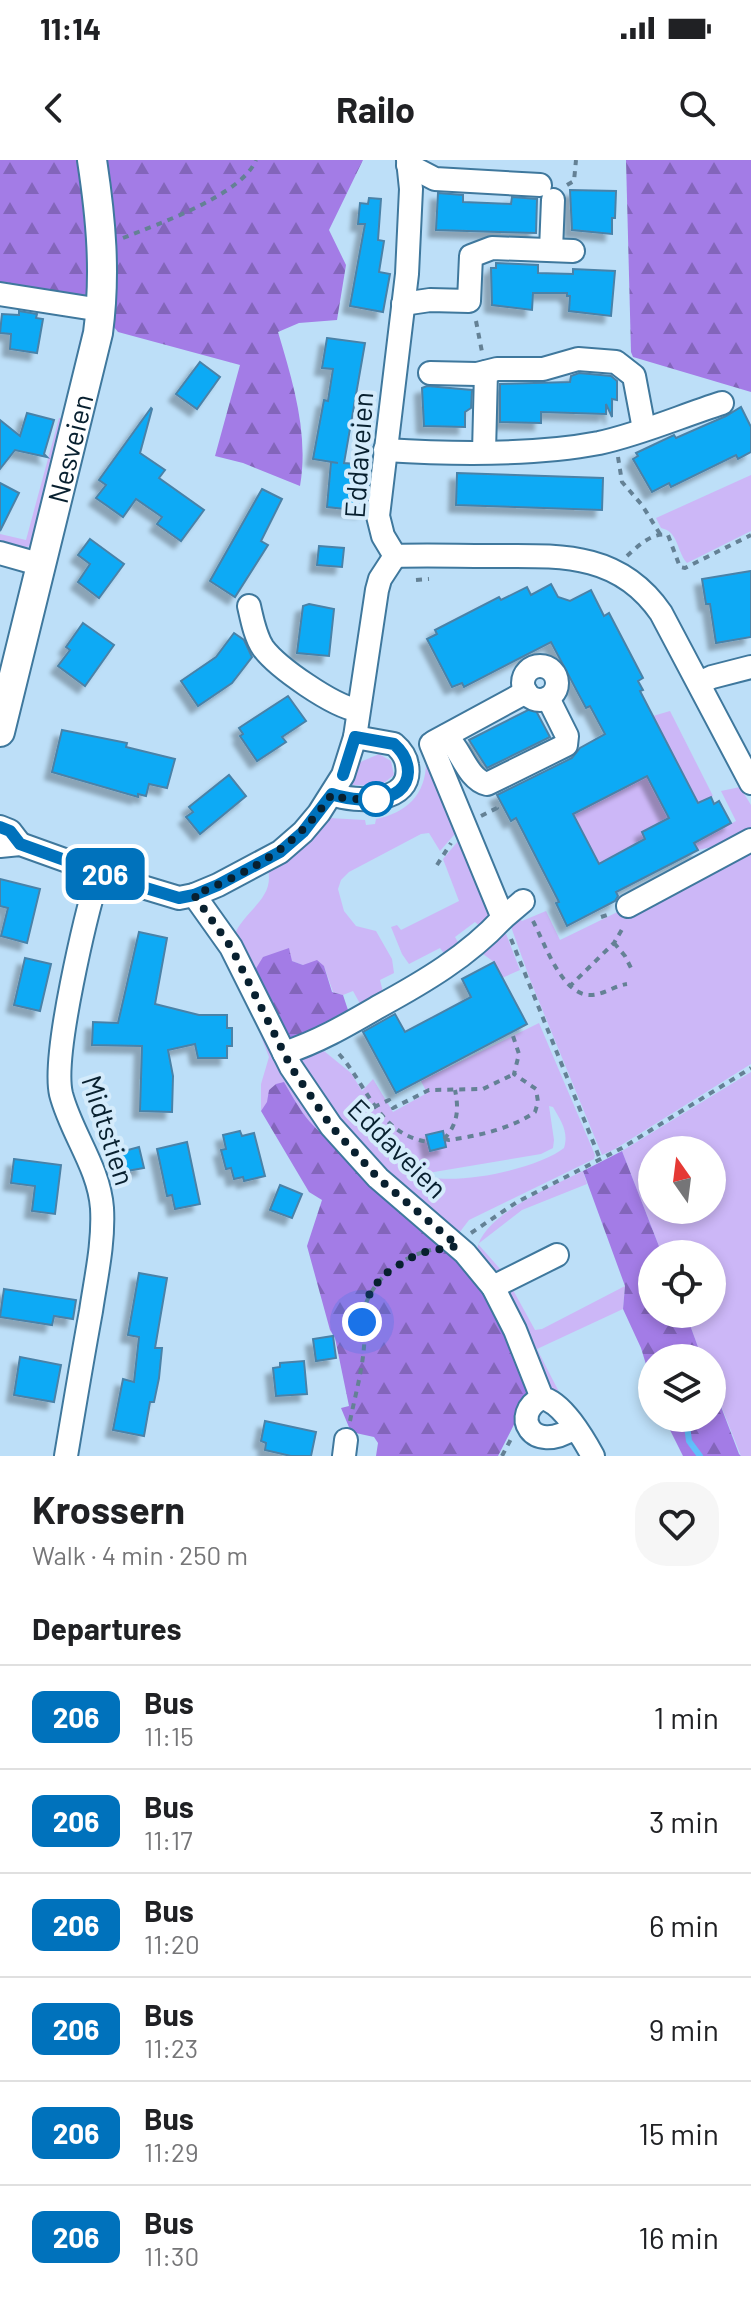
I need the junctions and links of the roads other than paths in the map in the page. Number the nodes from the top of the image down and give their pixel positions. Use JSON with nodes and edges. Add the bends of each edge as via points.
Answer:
{"nodes":[{"id":1,"x":92,"y":160,"type":"edge"},
{"id":2,"x":412,"y":162,"type":"edge"},
{"id":3,"x":0,"y":294,"type":"edge"},
{"id":4,"x":403,"y":304,"type":"junction"},
{"id":5,"x":101,"y":310,"type":"junction"},
{"id":6,"x":486,"y":372,"type":"junction"},
{"id":7,"x":430,"y":373,"type":"dead end"},
{"id":8,"x":722,"y":403,"type":"dead end"},
{"id":9,"x":644,"y":429,"type":"junction"},
{"id":10,"x":385,"y":450,"type":"junction"},
{"id":11,"x":484,"y":452,"type":"junction"},
{"id":12,"x":0,"y":553,"type":"edge"},
{"id":13,"x":395,"y":556,"type":"junction"},
{"id":14,"x":42,"y":565,"type":"junction"},
{"id":15,"x":249,"y":606,"type":"dead end"},
{"id":16,"x":751,"y":667,"type":"edge"},
{"id":17,"x":699,"y":683,"type":"junction"},
{"id":18,"x":526,"y":692,"type":"junction"},
{"id":19,"x":548,"y":698,"type":"junction"},
{"id":20,"x":357,"y":710,"type":"junction"},
{"id":21,"x":0,"y":732,"type":"edge"},
{"id":22,"x":355,"y":737,"type":"junction"},
{"id":23,"x":438,"y":740,"type":"junction"},
{"id":24,"x":405,"y":757,"type":"junction"},
{"id":25,"x":751,"y":783,"type":"edge"},
{"id":26,"x":332,"y":794,"type":"junction"},
{"id":27,"x":0,"y":827,"type":"edge"},
{"id":28,"x":751,"y":840,"type":"edge"},
{"id":29,"x":10,"y":845,"type":"edge"},
{"id":30,"x":99,"y":872,"type":"junction"},
{"id":31,"x":194,"y":895,"type":"junction"},
{"id":32,"x":523,"y":901,"type":"road end"},
{"id":33,"x":628,"y":906,"type":"road end"},
{"id":34,"x":503,"y":918,"type":"junction"},
{"id":35,"x":284,"y":1053,"type":"junction"},
{"id":36,"x":557,"y":1255,"type":"dead end"},
{"id":37,"x":493,"y":1287,"type":"junction"},
{"id":38,"x":542,"y":1398,"type":"junction"},
{"id":39,"x":574,"y":1428,"type":"junction"},
{"id":40,"x":66,"y":1456,"type":"edge"},
{"id":41,"x":593,"y":1456,"type":"edge"}],
"edges":[{"from":1,"to":5,"type":"main road","name":"Nesveien","via":[[103,246]]},
{"from":2,"to":4,"type":"street","name":"Eddaveien"},
{"from":2,"to":4,"type":"street","via":[[435,179],[547,192],[562,250],[492,248],[471,256],[469,301]]},
{"from":3,"to":5,"type":"street"},
{"from":4,"to":10,"type":"street","name":"Eddaveien"},
{"from":5,"to":14,"type":"main road","name":"Nesveien"},
{"from":6,"to":7,"type":"street"},
{"from":6,"to":9,"type":"street","via":[[543,369],[578,359],[616,362],[634,376]]},
{"from":6,"to":11,"type":"street"},
{"from":8,"to":9,"type":"street"},
{"from":9,"to":11,"type":"street","via":[[576,447]]},
{"from":10,"to":11,"type":"street"},
{"from":10,"to":13,"type":"street","name":"Eddaveien","via":[[378,516]]},
{"from":12,"to":14,"type":"street"},
{"from":13,"to":17,"type":"street","via":[[556,556],[608,567],[652,600]]},
{"from":13,"to":20,"type":"street","via":[[377,590]]},
{"from":14,"to":21,"type":"main road","name":"Nesveien"},
{"from":15,"to":20,"type":"street","via":[[258,637],[276,661],[329,700]]},
{"from":16,"to":17,"type":"street"},
{"from":17,"to":25,"type":"street"},
{"from":18,"to":19,"type":"street","via":[[537,700]]},
{"from":18,"to":19,"type":"street","via":[[527,672],[546,667],[557,682]]},
{"from":18,"to":23,"type":"street"},
{"from":19,"to":23,"type":"street","via":[[567,736],[566,745],[487,784],[472,774],[455,744]]},
{"from":20,"to":22,"type":"street"},
{"from":22,"to":24,"type":"street","via":[[394,744]]},
{"from":22,"to":26,"type":"street"},
{"from":23,"to":24,"type":"street"},
{"from":23,"to":34,"type":"street"},
{"from":24,"to":26,"type":"street","via":[[408,776],[392,795],[346,799]]},
{"from":26,"to":31,"type":"street","via":[[280,852]]},
{"from":27,"to":29,"type":"street","via":[[10,831]]},
{"from":28,"to":33,"type":"street"},
{"from":29,"to":30,"type":"street"},
{"from":30,"to":31,"type":"street","via":[[166,896]]},
{"from":30,"to":40,"type":"street","name":"Midtstien","via":[[59,1070],[64,1103],[88,1156],[102,1211],[101,1250]]},
{"from":31,"to":35,"type":"street","name":"Eddaveien","via":[[231,947]]},
{"from":32,"to":34,"type":"street"},
{"from":34,"to":35,"type":"street","via":[[446,968],[324,1037]]},
{"from":35,"to":37,"type":"street","name":"Eddaveien","via":[[345,1143],[458,1246]]},
{"from":36,"to":37,"type":"street"},
{"from":37,"to":38,"type":"street","name":"Eddaveien"},
{"from":38,"to":39,"type":"street","name":"Eddaveien","via":[[556,1404]]},
{"from":38,"to":39,"type":"street","via":[[534,1402],[527,1419],[533,1437],[551,1443]]},
{"from":39,"to":41,"type":"street","name":"Eddaveien"}]}
